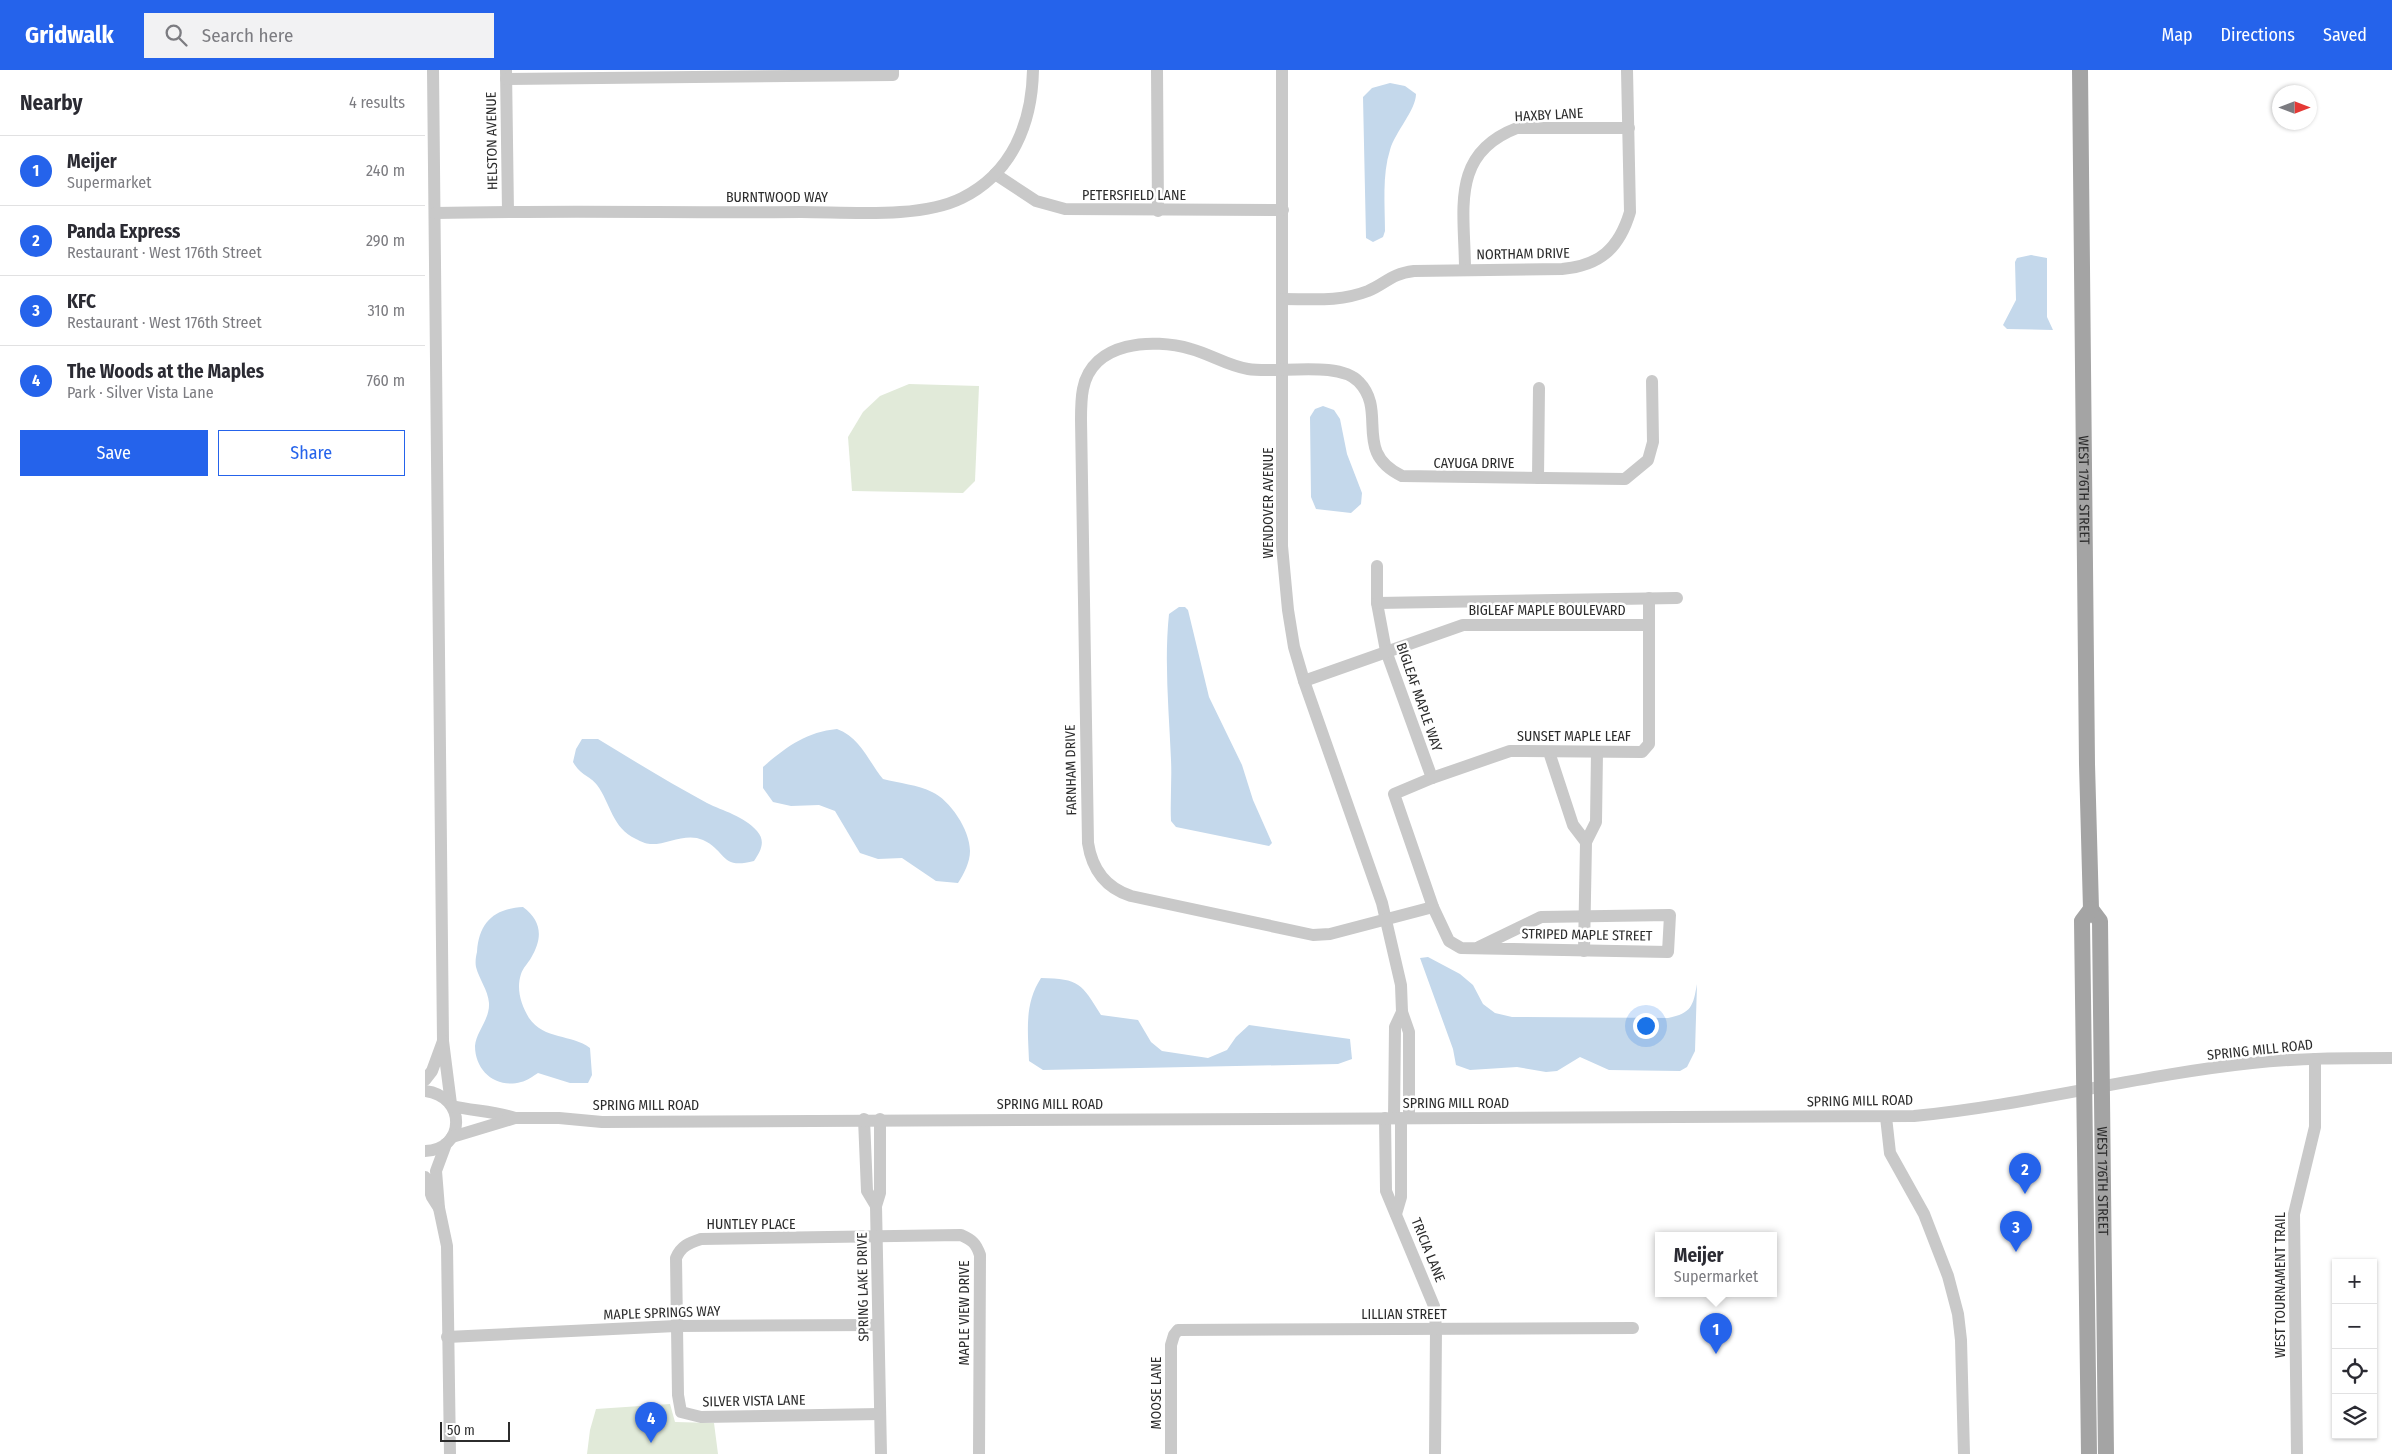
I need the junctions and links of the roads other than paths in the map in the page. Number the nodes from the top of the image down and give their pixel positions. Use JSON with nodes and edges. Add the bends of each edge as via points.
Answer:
{"nodes":[{"id":1,"x":433,"y":70,"type":"edge"},
{"id":2,"x":1033,"y":70,"type":"edge"},
{"id":3,"x":1157,"y":70,"type":"edge"},
{"id":4,"x":1282,"y":70,"type":"edge"},
{"id":5,"x":1627,"y":70,"type":"edge"},
{"id":6,"x":2080,"y":70,"type":"edge"},
{"id":7,"x":893,"y":72,"type":"edge"},
{"id":8,"x":699,"y":73,"type":"edge"},
{"id":9,"x":796,"y":73,"type":"edge"},
{"id":10,"x":506,"y":74,"type":"edge"},
{"id":11,"x":603,"y":74,"type":"edge"},
{"id":12,"x":1629,"y":128,"type":"junction"},
{"id":13,"x":995,"y":174,"type":"junction"},
{"id":14,"x":1283,"y":210,"type":"junction"},
{"id":15,"x":1158,"y":211,"type":"junction"},
{"id":16,"x":508,"y":212,"type":"junction"},
{"id":17,"x":435,"y":213,"type":"junction"},
{"id":18,"x":1465,"y":270,"type":"junction"},
{"id":19,"x":1283,"y":299,"type":"junction"},
{"id":20,"x":431,"y":352,"type":"edge"},
{"id":21,"x":1096,"y":365,"type":"joint"},
{"id":22,"x":1283,"y":371,"type":"junction"},
{"id":23,"x":1652,"y":381,"type":"dead end"},
{"id":24,"x":1539,"y":388,"type":"dead end"},
{"id":25,"x":1538,"y":478,"type":"junction"},
{"id":26,"x":1377,"y":566,"type":"dead end"},
{"id":27,"x":1649,"y":598,"type":"junction"},
{"id":28,"x":1677,"y":598,"type":"dead end"},
{"id":29,"x":1377,"y":603,"type":"junction"},
{"id":30,"x":1649,"y":625,"type":"junction"},
{"id":31,"x":1386,"y":651,"type":"junction"},
{"id":32,"x":1304,"y":681,"type":"junction"},
{"id":33,"x":1549,"y":752,"type":"junction"},
{"id":34,"x":1597,"y":752,"type":"junction"},
{"id":35,"x":1432,"y":778,"type":"junction"},
{"id":36,"x":1586,"y":842,"type":"junction"},
{"id":37,"x":1433,"y":907,"type":"junction"},
{"id":38,"x":2091,"y":909,"type":"junction"},
{"id":39,"x":1585,"y":917,"type":"junction"},
{"id":40,"x":1387,"y":919,"type":"junction"},
{"id":41,"x":1479,"y":947,"type":"junction"},
{"id":42,"x":1584,"y":951,"type":"junction"},
{"id":43,"x":443,"y":1042,"type":"junction"},
{"id":44,"x":2392,"y":1058,"type":"edge"},
{"id":45,"x":2315,"y":1059,"type":"junction"},
{"id":46,"x":425,"y":1080,"type":"edge"},
{"id":47,"x":2102,"y":1087,"type":"junction"},
{"id":48,"x":2085,"y":1090,"type":"junction"},
{"id":49,"x":425,"y":1091,"type":"edge"},
{"id":50,"x":451,"y":1105,"type":"junction"},
{"id":51,"x":1886,"y":1117,"type":"junction"},
{"id":52,"x":515,"y":1118,"type":"junction"},
{"id":53,"x":1397,"y":1118,"type":"junction"},
{"id":54,"x":880,"y":1119,"type":"junction"},
{"id":55,"x":864,"y":1120,"type":"junction"},
{"id":56,"x":449,"y":1140,"type":"junction"},
{"id":57,"x":425,"y":1151,"type":"edge"},
{"id":58,"x":425,"y":1177,"type":"edge"},
{"id":59,"x":876,"y":1206,"type":"junction"},
{"id":60,"x":439,"y":1208,"type":"junction"},
{"id":61,"x":877,"y":1238,"type":"junction"},
{"id":62,"x":879,"y":1325,"type":"junction"},
{"id":63,"x":676,"y":1328,"type":"junction"},
{"id":64,"x":1436,"y":1328,"type":"junction"},
{"id":65,"x":1633,"y":1328,"type":"dead end"},
{"id":66,"x":1176,"y":1332,"type":"joint"},
{"id":67,"x":447,"y":1337,"type":"junction"},
{"id":68,"x":880,"y":1414,"type":"junction"},
{"id":69,"x":450,"y":1454,"type":"edge"},
{"id":70,"x":881,"y":1454,"type":"edge"},
{"id":71,"x":979,"y":1454,"type":"edge"},
{"id":72,"x":1171,"y":1454,"type":"edge"},
{"id":73,"x":1435,"y":1454,"type":"edge"},
{"id":74,"x":1965,"y":1454,"type":"edge"},
{"id":75,"x":2089,"y":1454,"type":"edge"},
{"id":76,"x":2106,"y":1454,"type":"edge"},
{"id":77,"x":2297,"y":1454,"type":"edge"}],
"edges":[{"from":1,"to":17,"type":"street"},
{"from":2,"to":13,"type":"street","name":"BURNTWOOD WAY","via":[[1026,123],[1017,145]]},
{"from":3,"to":15,"type":"street"},
{"from":4,"to":14,"type":"street","name":"WENDOVER AVENUE"},
{"from":5,"to":12,"type":"street","name":"NORTHAM DRIVE"},
{"from":6,"to":38,"type":"main road","name":"WEST 176TH STREET"},
{"from":7,"to":9,"type":"street"},
{"from":8,"to":9,"type":"street"},
{"from":8,"to":11,"type":"street"},
{"from":10,"to":11,"type":"street"},
{"from":10,"to":16,"type":"street","name":"HELSTON AVENUE"},
{"from":12,"to":18,"type":"street","name":"NORTHAM DRIVE","via":[[1630,212],[1619,239],[1603,255],[1583,267]]},
{"from":12,"to":18,"type":"street","name":"HAXBY LANE","via":[[1517,128],[1485,145],[1467,177]]},
{"from":13,"to":15,"type":"street","name":"PETERSFIELD LANE","via":[[1018,191],[1056,208]]},
{"from":13,"to":16,"type":"street","name":"BURNTWOOD WAY","via":[[963,198],[921,210]]},
{"from":14,"to":15,"type":"street","name":"PETERSFIELD LANE"},
{"from":14,"to":19,"type":"street","name":"WENDOVER AVENUE"},
{"from":16,"to":17,"type":"street","name":"BURNTWOOD WAY"},
{"from":17,"to":20,"type":"street"},
{"from":18,"to":19,"type":"street","name":"NORTHAM DRIVE","via":[[1398,273],[1369,290],[1343,298]]},
{"from":19,"to":22,"type":"street","name":"WENDOVER AVENUE"},
{"from":20,"to":43,"type":"street"},
{"from":21,"to":22,"type":"street","name":"CAYUGA DRIVE","via":[[1115,351],[1147,343],[1192,349],[1249,370]]},
{"from":21,"to":40,"type":"street","name":"FARNHAM DRIVE","via":[[1083,388],[1081,420],[1087,816],[1088,843],[1094,865],[1109,886],[1125,894],[1313,935],[1330,934]]},
{"from":22,"to":25,"type":"street","name":"CAYUGA DRIVE","via":[[1337,370],[1359,382],[1372,408],[1372,439],[1377,455],[1389,470],[1402,476]]},
{"from":22,"to":32,"type":"street","name":"WENDOVER AVENUE","via":[[1282,546],[1288,610]]},
{"from":23,"to":25,"type":"street","name":"CAYUGA DRIVE","via":[[1653,442],[1648,460],[1639,469],[1625,479]]},
{"from":24,"to":25,"type":"street"},
{"from":26,"to":29,"type":"street","name":"BIGLEAF MAPLE WAY"},
{"from":27,"to":28,"type":"street","name":"BIGLEAF MAPLE BOULEVARD"},
{"from":27,"to":29,"type":"street","name":"BIGLEAF MAPLE BOULEVARD"},
{"from":27,"to":30,"type":"street"},
{"from":29,"to":31,"type":"street","name":"BIGLEAF MAPLE WAY"},
{"from":30,"to":31,"type":"street","name":"BIGLEAF MAPLE BOULEVARD","via":[[1463,626]]},
{"from":30,"to":34,"type":"street","name":"SUNSET MAPLE LEAF","via":[[1649,744],[1642,752]]},
{"from":31,"to":32,"type":"street","name":"BIGLEAF MAPLE BOULEVARD"},
{"from":31,"to":35,"type":"street","name":"BIGLEAF MAPLE WAY"},
{"from":32,"to":40,"type":"street","name":"WENDOVER AVENUE"},
{"from":33,"to":34,"type":"street","name":"SUNSET MAPLE LEAF"},
{"from":33,"to":35,"type":"street","name":"SUNSET MAPLE LEAF","via":[[1510,751]]},
{"from":33,"to":36,"type":"street","via":[[1573,825]]},
{"from":34,"to":36,"type":"street","via":[[1596,822]]},
{"from":35,"to":37,"type":"street","name":"SUNSET MAPLE LEAF","via":[[1394,794]]},
{"from":36,"to":39,"type":"street"},
{"from":37,"to":40,"type":"street"},
{"from":37,"to":41,"type":"street","name":"STRIPED MAPLE STREET","via":[[1449,941],[1461,948]]},
{"from":38,"to":47,"type":"main road","name":"WEST 176TH STREET","via":[[2100,921]]},
{"from":38,"to":48,"type":"main road","name":"WEST 176TH STREET","via":[[2082,921]]},
{"from":39,"to":41,"type":"street","name":"STRIPED MAPLE STREET","via":[[1541,917]]},
{"from":39,"to":42,"type":"street"},
{"from":39,"to":42,"type":"street","name":"STRIPED MAPLE STREET","via":[[1670,915],[1668,952]]},
{"from":40,"to":53,"type":"street","name":"WENDOVER AVENUE","via":[[1401,985],[1402,1012],[1395,1028]]},
{"from":41,"to":42,"type":"street","name":"STRIPED MAPLE STREET"},
{"from":43,"to":46,"type":"street"},
{"from":43,"to":50,"type":"street"},
{"from":44,"to":45,"type":"street","name":"SPRING MILL ROAD"},
{"from":45,"to":47,"type":"street","name":"SPRING MILL ROAD","via":[[2250,1063]]},
{"from":45,"to":77,"type":"street","name":"WEST TOURNAMENT TRAIL","via":[[2315,1127],[2294,1214]]},
{"from":47,"to":48,"type":"street","name":"SPRING MILL ROAD"},
{"from":47,"to":76,"type":"main road","name":"WEST 176TH STREET"},
{"from":48,"to":51,"type":"street","name":"SPRING MILL ROAD","via":[[1941,1113]]},
{"from":48,"to":75,"type":"main road","name":"WEST 176TH STREET"},
{"from":49,"to":50,"type":"street","name":"SPRING MILL ROAD","via":[[435,1092]]},
{"from":50,"to":52,"type":"street","name":"SPRING MILL ROAD"},
{"from":50,"to":56,"type":"street","via":[[457,1123]]},
{"from":51,"to":53,"type":"street","name":"SPRING MILL ROAD"},
{"from":51,"to":74,"type":"street","via":[[1890,1153],[1924,1214],[1948,1276],[1958,1314]]},
{"from":52,"to":55,"type":"street","name":"SPRING MILL ROAD","via":[[602,1122]]},
{"from":52,"to":56,"type":"street","name":"SPRING MILL ROAD"},
{"from":53,"to":54,"type":"street","name":"SPRING MILL ROAD"},
{"from":53,"to":64,"type":"street","name":"TRICIA LANE","via":[[1401,1197],[1396,1214],[1434,1306]]},
{"from":54,"to":55,"type":"street","name":"SPRING MILL ROAD"},
{"from":54,"to":59,"type":"street","name":"SPRING LAKE DRIVE","via":[[880,1193]]},
{"from":55,"to":59,"type":"street","via":[[867,1191]]},
{"from":56,"to":57,"type":"street","name":"SPRING MILL ROAD","via":[[432,1151]]},
{"from":56,"to":60,"type":"street","via":[[436,1171]]},
{"from":58,"to":60,"type":"street"},
{"from":59,"to":61,"type":"street","name":"SPRING LAKE DRIVE"},
{"from":60,"to":67,"type":"street","via":[[447,1246]]},
{"from":61,"to":62,"type":"street","name":"SPRING LAKE DRIVE"},
{"from":61,"to":63,"type":"street","name":"HUNTLEY PLACE","via":[[701,1239],[691,1242],[679,1251],[676,1258]]},
{"from":61,"to":71,"type":"street","name":"MAPLE VIEW DRIVE","via":[[961,1235],[971,1239],[977,1247],[980,1255]]},
{"from":62,"to":63,"type":"street","name":"MAPLE SPRINGS WAY"},
{"from":62,"to":68,"type":"street","name":"SPRING LAKE DRIVE"},
{"from":63,"to":67,"type":"street","name":"MAPLE SPRINGS WAY"},
{"from":63,"to":68,"type":"street","name":"SILVER VISTA LANE","via":[[679,1409],[688,1416]]},
{"from":64,"to":65,"type":"street","name":"LILLIAN STREET"},
{"from":64,"to":66,"type":"street","name":"LILLIAN STREET","via":[[1187,1329]]},
{"from":64,"to":73,"type":"street","name":"TRICIA LANE"},
{"from":66,"to":72,"type":"street","name":"MOOSE LANE","via":[[1171,1345]]},
{"from":67,"to":69,"type":"street"},
{"from":68,"to":70,"type":"street","name":"SPRING LAKE DRIVE"}]}
